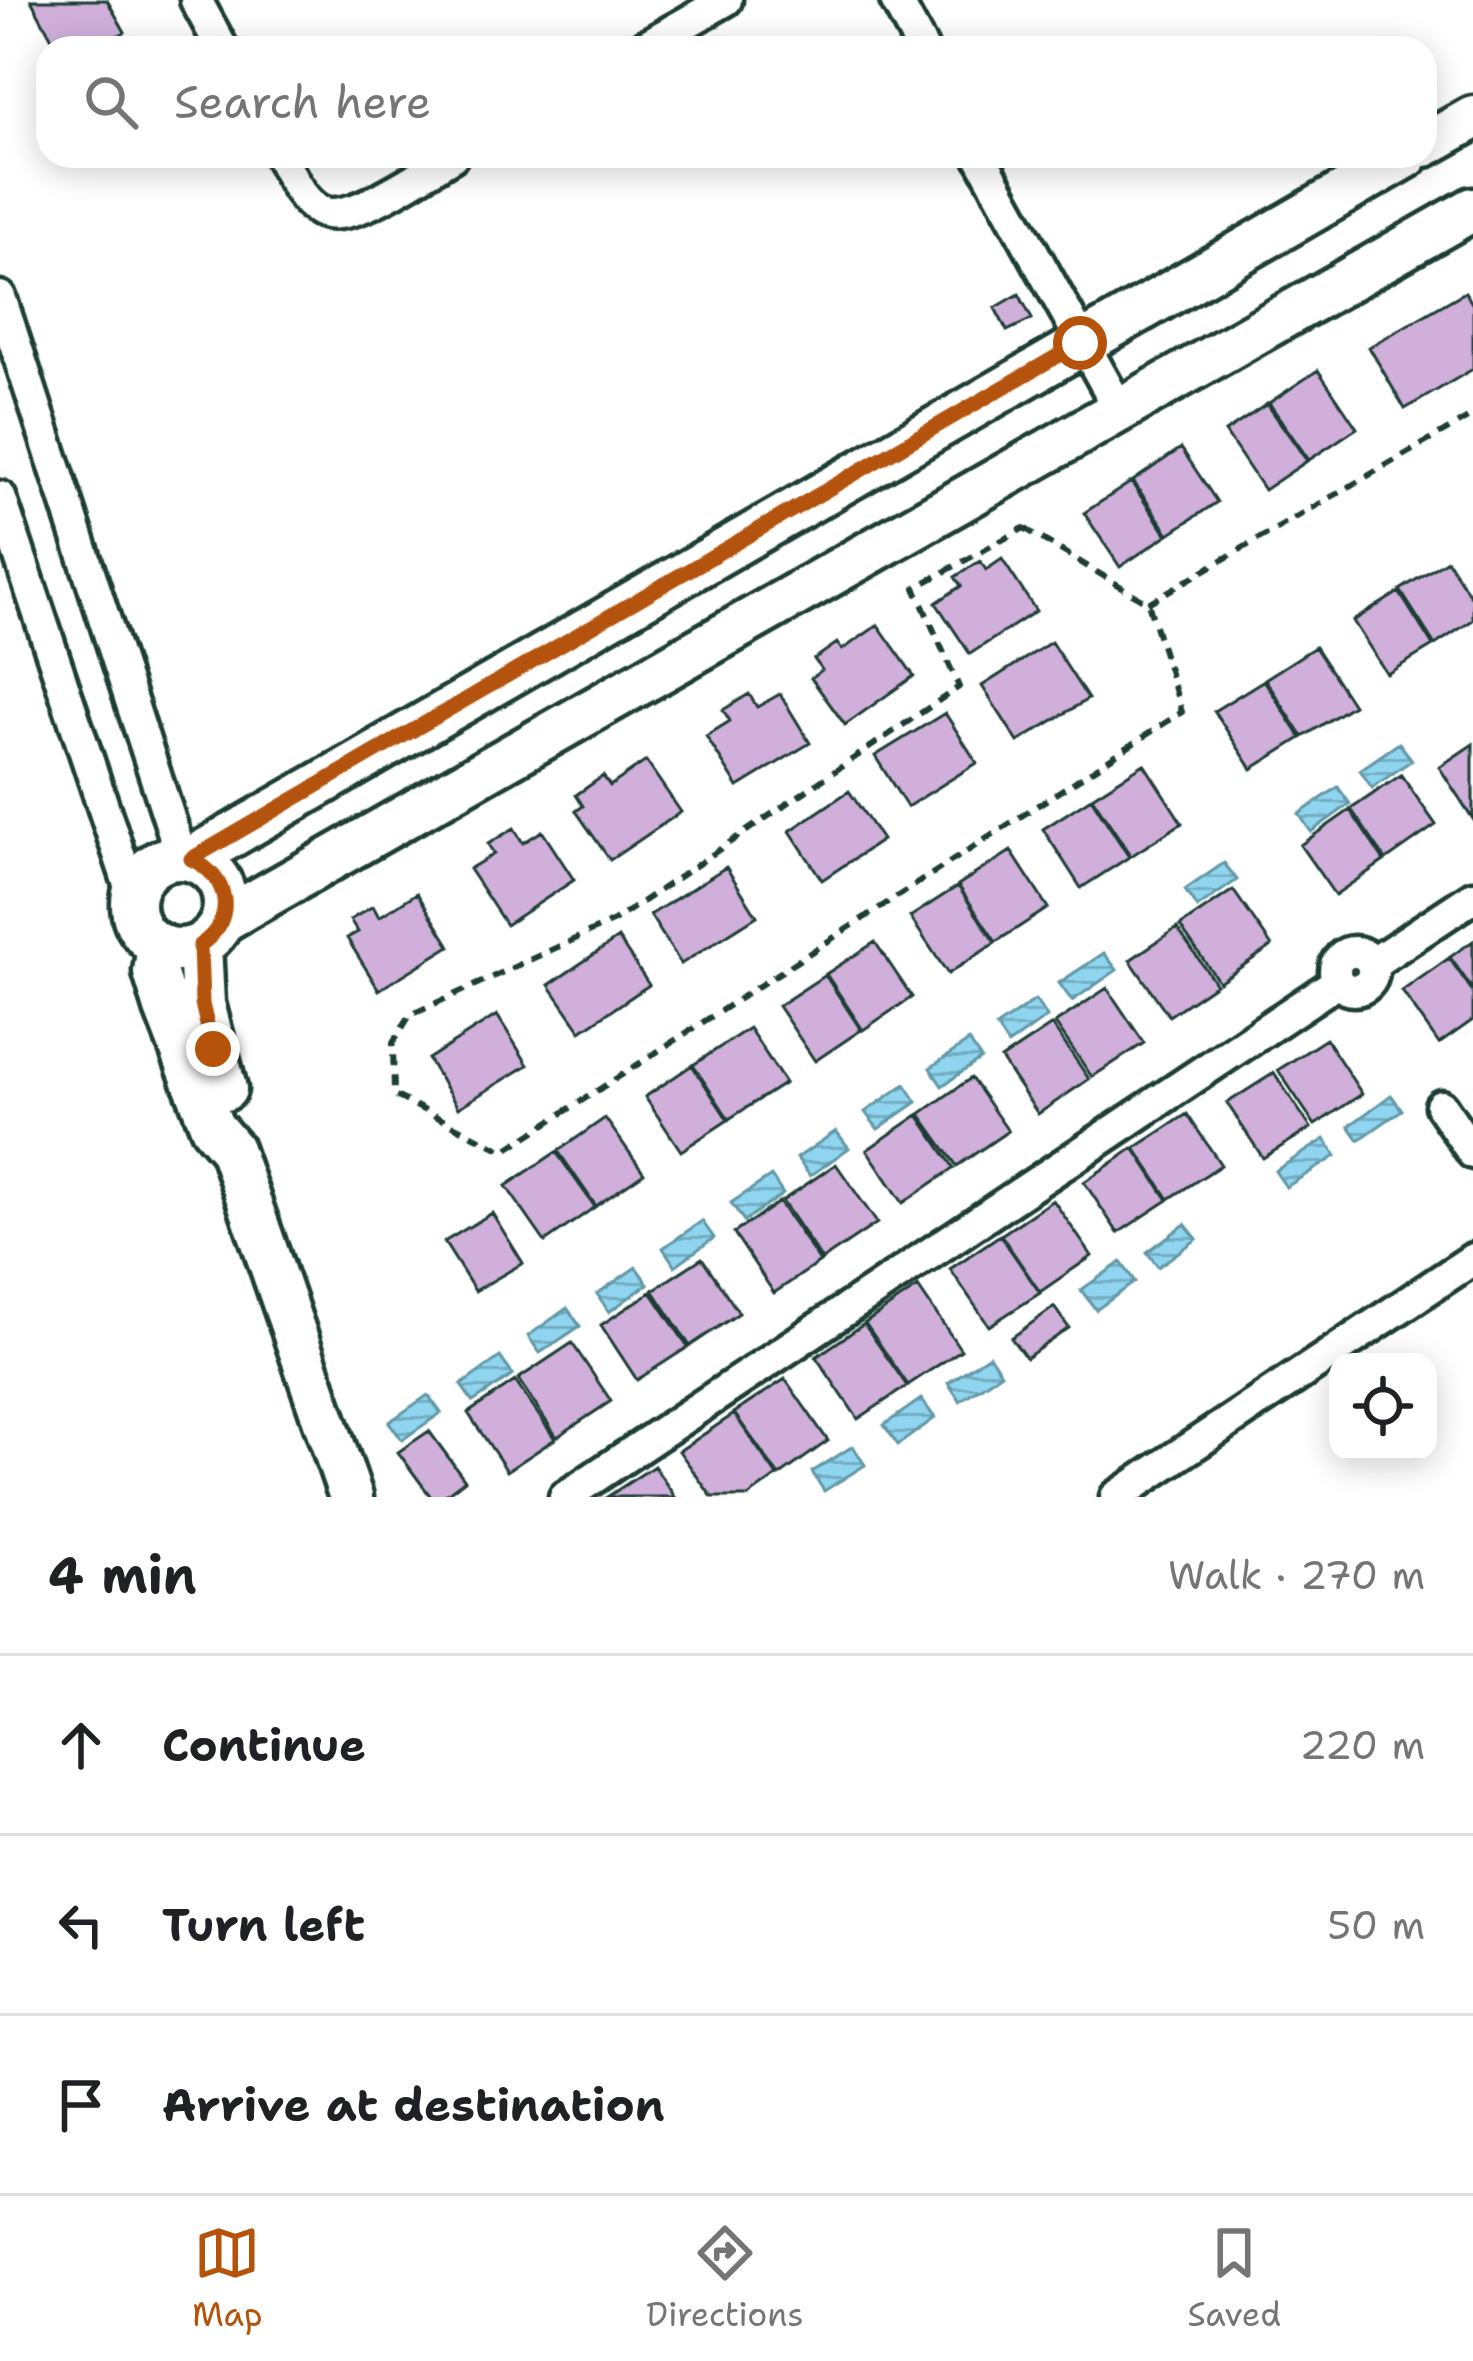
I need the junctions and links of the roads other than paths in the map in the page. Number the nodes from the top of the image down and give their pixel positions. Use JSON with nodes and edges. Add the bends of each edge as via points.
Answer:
{"nodes":[{"id":1,"x":196,"y":0,"type":"edge"},
{"id":2,"x":726,"y":0,"type":"edge"},
{"id":3,"x":896,"y":0,"type":"edge"},
{"id":4,"x":216,"y":36,"type":"edge"},
{"id":5,"x":663,"y":36,"type":"edge"},
{"id":6,"x":916,"y":36,"type":"edge"},
{"id":7,"x":1473,"y":118,"type":"edge"},
{"id":8,"x":1437,"y":139,"type":"edge"},
{"id":9,"x":288,"y":168,"type":"edge"},
{"id":10,"x":431,"y":168,"type":"edge"},
{"id":11,"x":986,"y":168,"type":"edge"},
{"id":12,"x":1386,"y":168,"type":"edge"},
{"id":13,"x":1473,"y":209,"type":"edge"},
{"id":14,"x":0,"y":297,"type":"edge"},
{"id":15,"x":1080,"y":343,"type":"junction"},
{"id":16,"x":1121,"y":412,"type":"junction"},
{"id":17,"x":0,"y":497,"type":"edge"},
{"id":18,"x":187,"y":859,"type":"junction"},
{"id":19,"x":134,"y":896,"type":"junction"},
{"id":20,"x":1473,"y":897,"type":"edge"},
{"id":21,"x":194,"y":937,"type":"junction"},
{"id":22,"x":1441,"y":1106,"type":"dead end"},
{"id":23,"x":1473,"y":1153,"type":"edge"},
{"id":24,"x":1473,"y":1259,"type":"edge"},
{"id":25,"x":351,"y":1497,"type":"edge"},
{"id":26,"x":565,"y":1497,"type":"edge"},
{"id":27,"x":1115,"y":1497,"type":"edge"}],
"edges":[{"from":1,"to":4,"type":"street"},
{"from":2,"to":5,"type":"street"},
{"from":3,"to":6,"type":"street"},
{"from":7,"to":8,"type":"street"},
{"from":9,"to":10,"type":"street","via":[[316,208],[331,214],[355,212]]},
{"from":11,"to":15,"type":"street"},
{"from":12,"to":15,"type":"street"},
{"from":13,"to":16,"type":"street"},
{"from":14,"to":18,"type":"street"},
{"from":15,"to":16,"type":"street"},
{"from":15,"to":18,"type":"street"},
{"from":16,"to":21,"type":"street"},
{"from":17,"to":19,"type":"street"},
{"from":18,"to":19,"type":"street","via":[[147,870]]},
{"from":18,"to":21,"type":"street","via":[[205,866],[224,890]]},
{"from":19,"to":21,"type":"street","via":[[140,930]]},
{"from":20,"to":26,"type":"street","via":[[1372,964],[1363,989],[1337,982]]},
{"from":21,"to":25,"type":"street","via":[[155,972],[212,1127],[231,1149]]},
{"from":22,"to":23,"type":"street"},
{"from":24,"to":27,"type":"street"}]}
